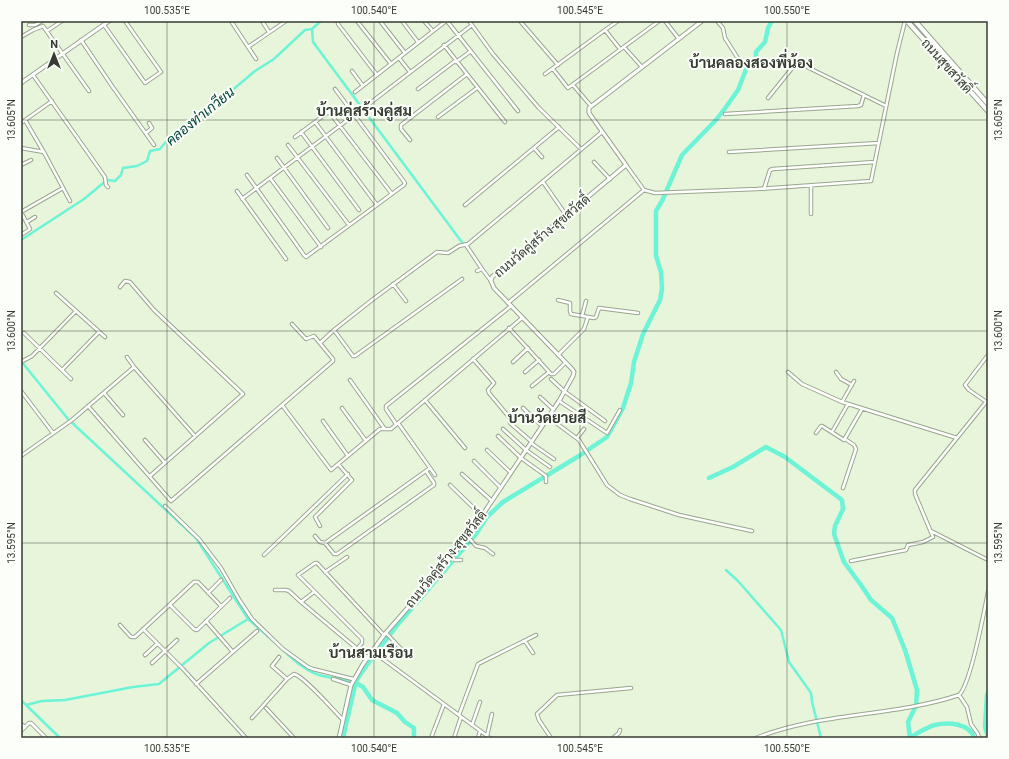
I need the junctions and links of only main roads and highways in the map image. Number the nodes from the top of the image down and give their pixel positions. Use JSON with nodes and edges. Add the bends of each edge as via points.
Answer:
{"nodes":[{"id":1,"x":906,"y":21,"type":"edge"},
{"id":2,"x":914,"y":21,"type":"edge"},
{"id":3,"x":988,"y":104,"type":"edge"},
{"id":4,"x":988,"y":111,"type":"edge"}],
"edges":[{"from":1,"to":4,"type":"main road","name":"ถนนสุขสวัสดิ์"},
{"from":2,"to":3,"type":"main road","name":"ถนนสุขสวัสดิ์"}]}
